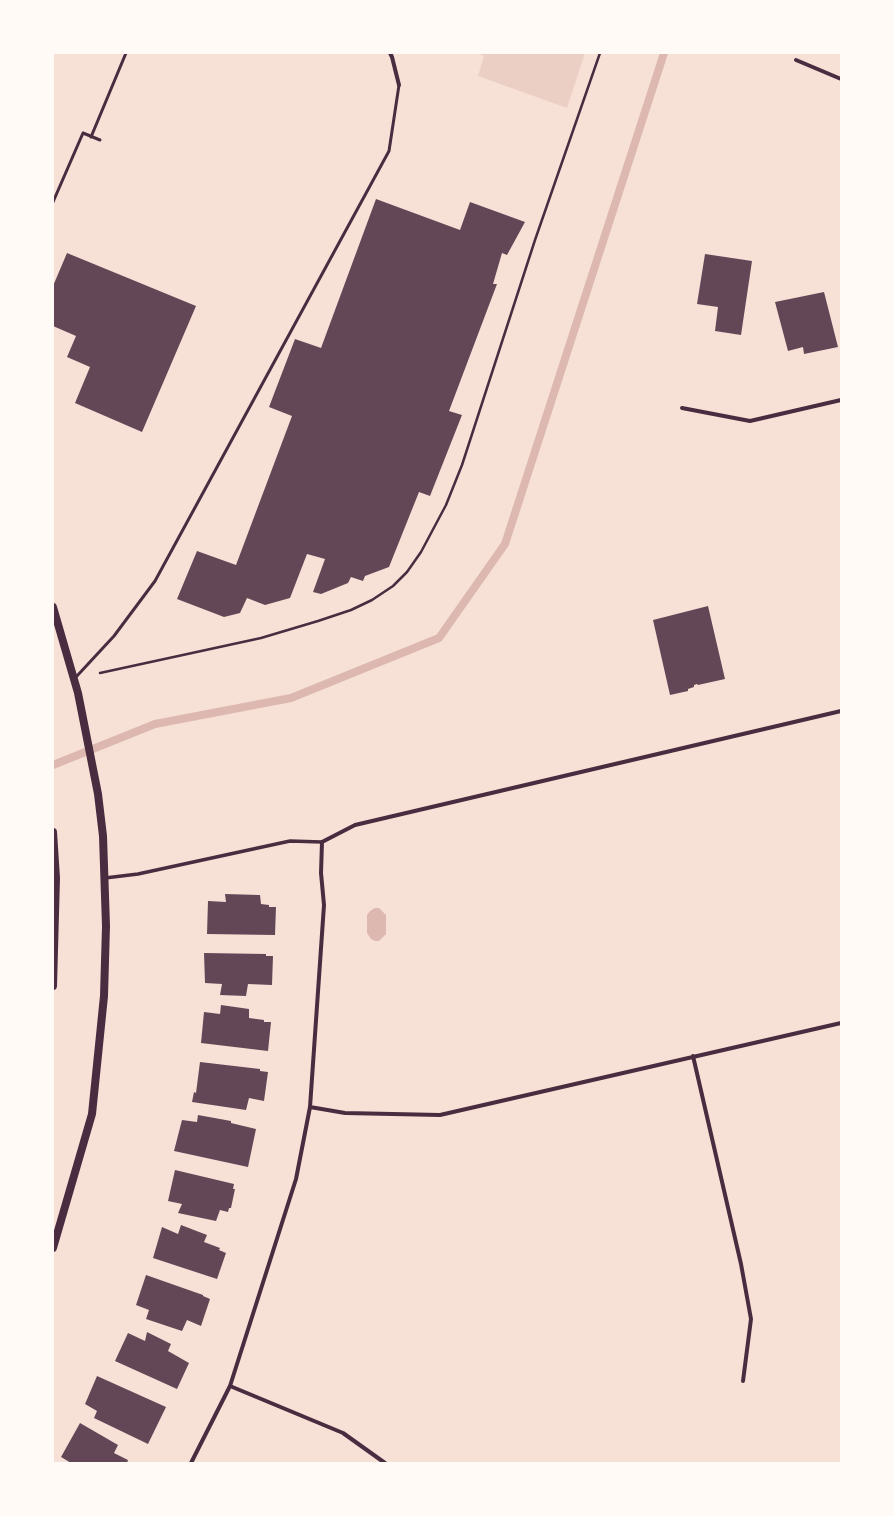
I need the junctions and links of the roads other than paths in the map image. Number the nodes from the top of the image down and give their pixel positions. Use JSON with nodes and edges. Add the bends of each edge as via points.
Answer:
{"nodes":[{"id":1,"x":126,"y":53,"type":"edge"},
{"id":2,"x":390,"y":53,"type":"edge"},
{"id":3,"x":796,"y":60,"type":"dead end"},
{"id":4,"x":841,"y":79,"type":"edge"},
{"id":5,"x":399,"y":85,"type":"joint"},
{"id":6,"x":91,"y":137,"type":"junction"},
{"id":7,"x":100,"y":140,"type":"dead end"},
{"id":8,"x":53,"y":202,"type":"edge"},
{"id":9,"x":841,"y":400,"type":"edge"},
{"id":10,"x":682,"y":408,"type":"dead end"},
{"id":11,"x":53,"y":607,"type":"edge"},
{"id":12,"x":74,"y":679,"type":"junction"},
{"id":13,"x":841,"y":711,"type":"edge"},
{"id":14,"x":53,"y":832,"type":"edge"},
{"id":15,"x":322,"y":842,"type":"junction"},
{"id":16,"x":105,"y":878,"type":"junction"},
{"id":17,"x":53,"y":986,"type":"edge"},
{"id":18,"x":841,"y":1023,"type":"edge"},
{"id":19,"x":693,"y":1056,"type":"junction"},
{"id":20,"x":310,"y":1107,"type":"junction"},
{"id":21,"x":53,"y":1248,"type":"edge"},
{"id":22,"x":743,"y":1381,"type":"dead end"},
{"id":23,"x":230,"y":1386,"type":"junction"},
{"id":24,"x":192,"y":1463,"type":"edge"},
{"id":25,"x":385,"y":1463,"type":"edge"}],
"edges":[{"from":1,"to":6,"type":"lane"},
{"from":2,"to":5,"type":"street"},
{"from":3,"to":4,"type":"street"},
{"from":5,"to":12,"type":"lane","via":[[389,151],[155,581],[114,636]]},
{"from":6,"to":7,"type":"lane"},
{"from":6,"to":8,"type":"lane","via":[[83,133]]},
{"from":9,"to":10,"type":"street","via":[[750,420]]},
{"from":11,"to":12,"type":"main road"},
{"from":12,"to":16,"type":"main road","via":[[98,794]]},
{"from":13,"to":15,"type":"street","via":[[355,825]]},
{"from":14,"to":17,"type":"main road","via":[[56,878]]},
{"from":15,"to":16,"type":"street","via":[[290,841],[138,874]]},
{"from":15,"to":20,"type":"street","via":[[324,905]]},
{"from":16,"to":21,"type":"main road","via":[[104,996],[92,1114]]},
{"from":18,"to":19,"type":"street"},
{"from":19,"to":20,"type":"street","via":[[440,1115],[346,1113]]},
{"from":19,"to":22,"type":"street","via":[[741,1264],[751,1319]]},
{"from":20,"to":23,"type":"street","via":[[296,1179]]},
{"from":23,"to":24,"type":"street"},
{"from":23,"to":25,"type":"street","via":[[343,1433]]}]}
